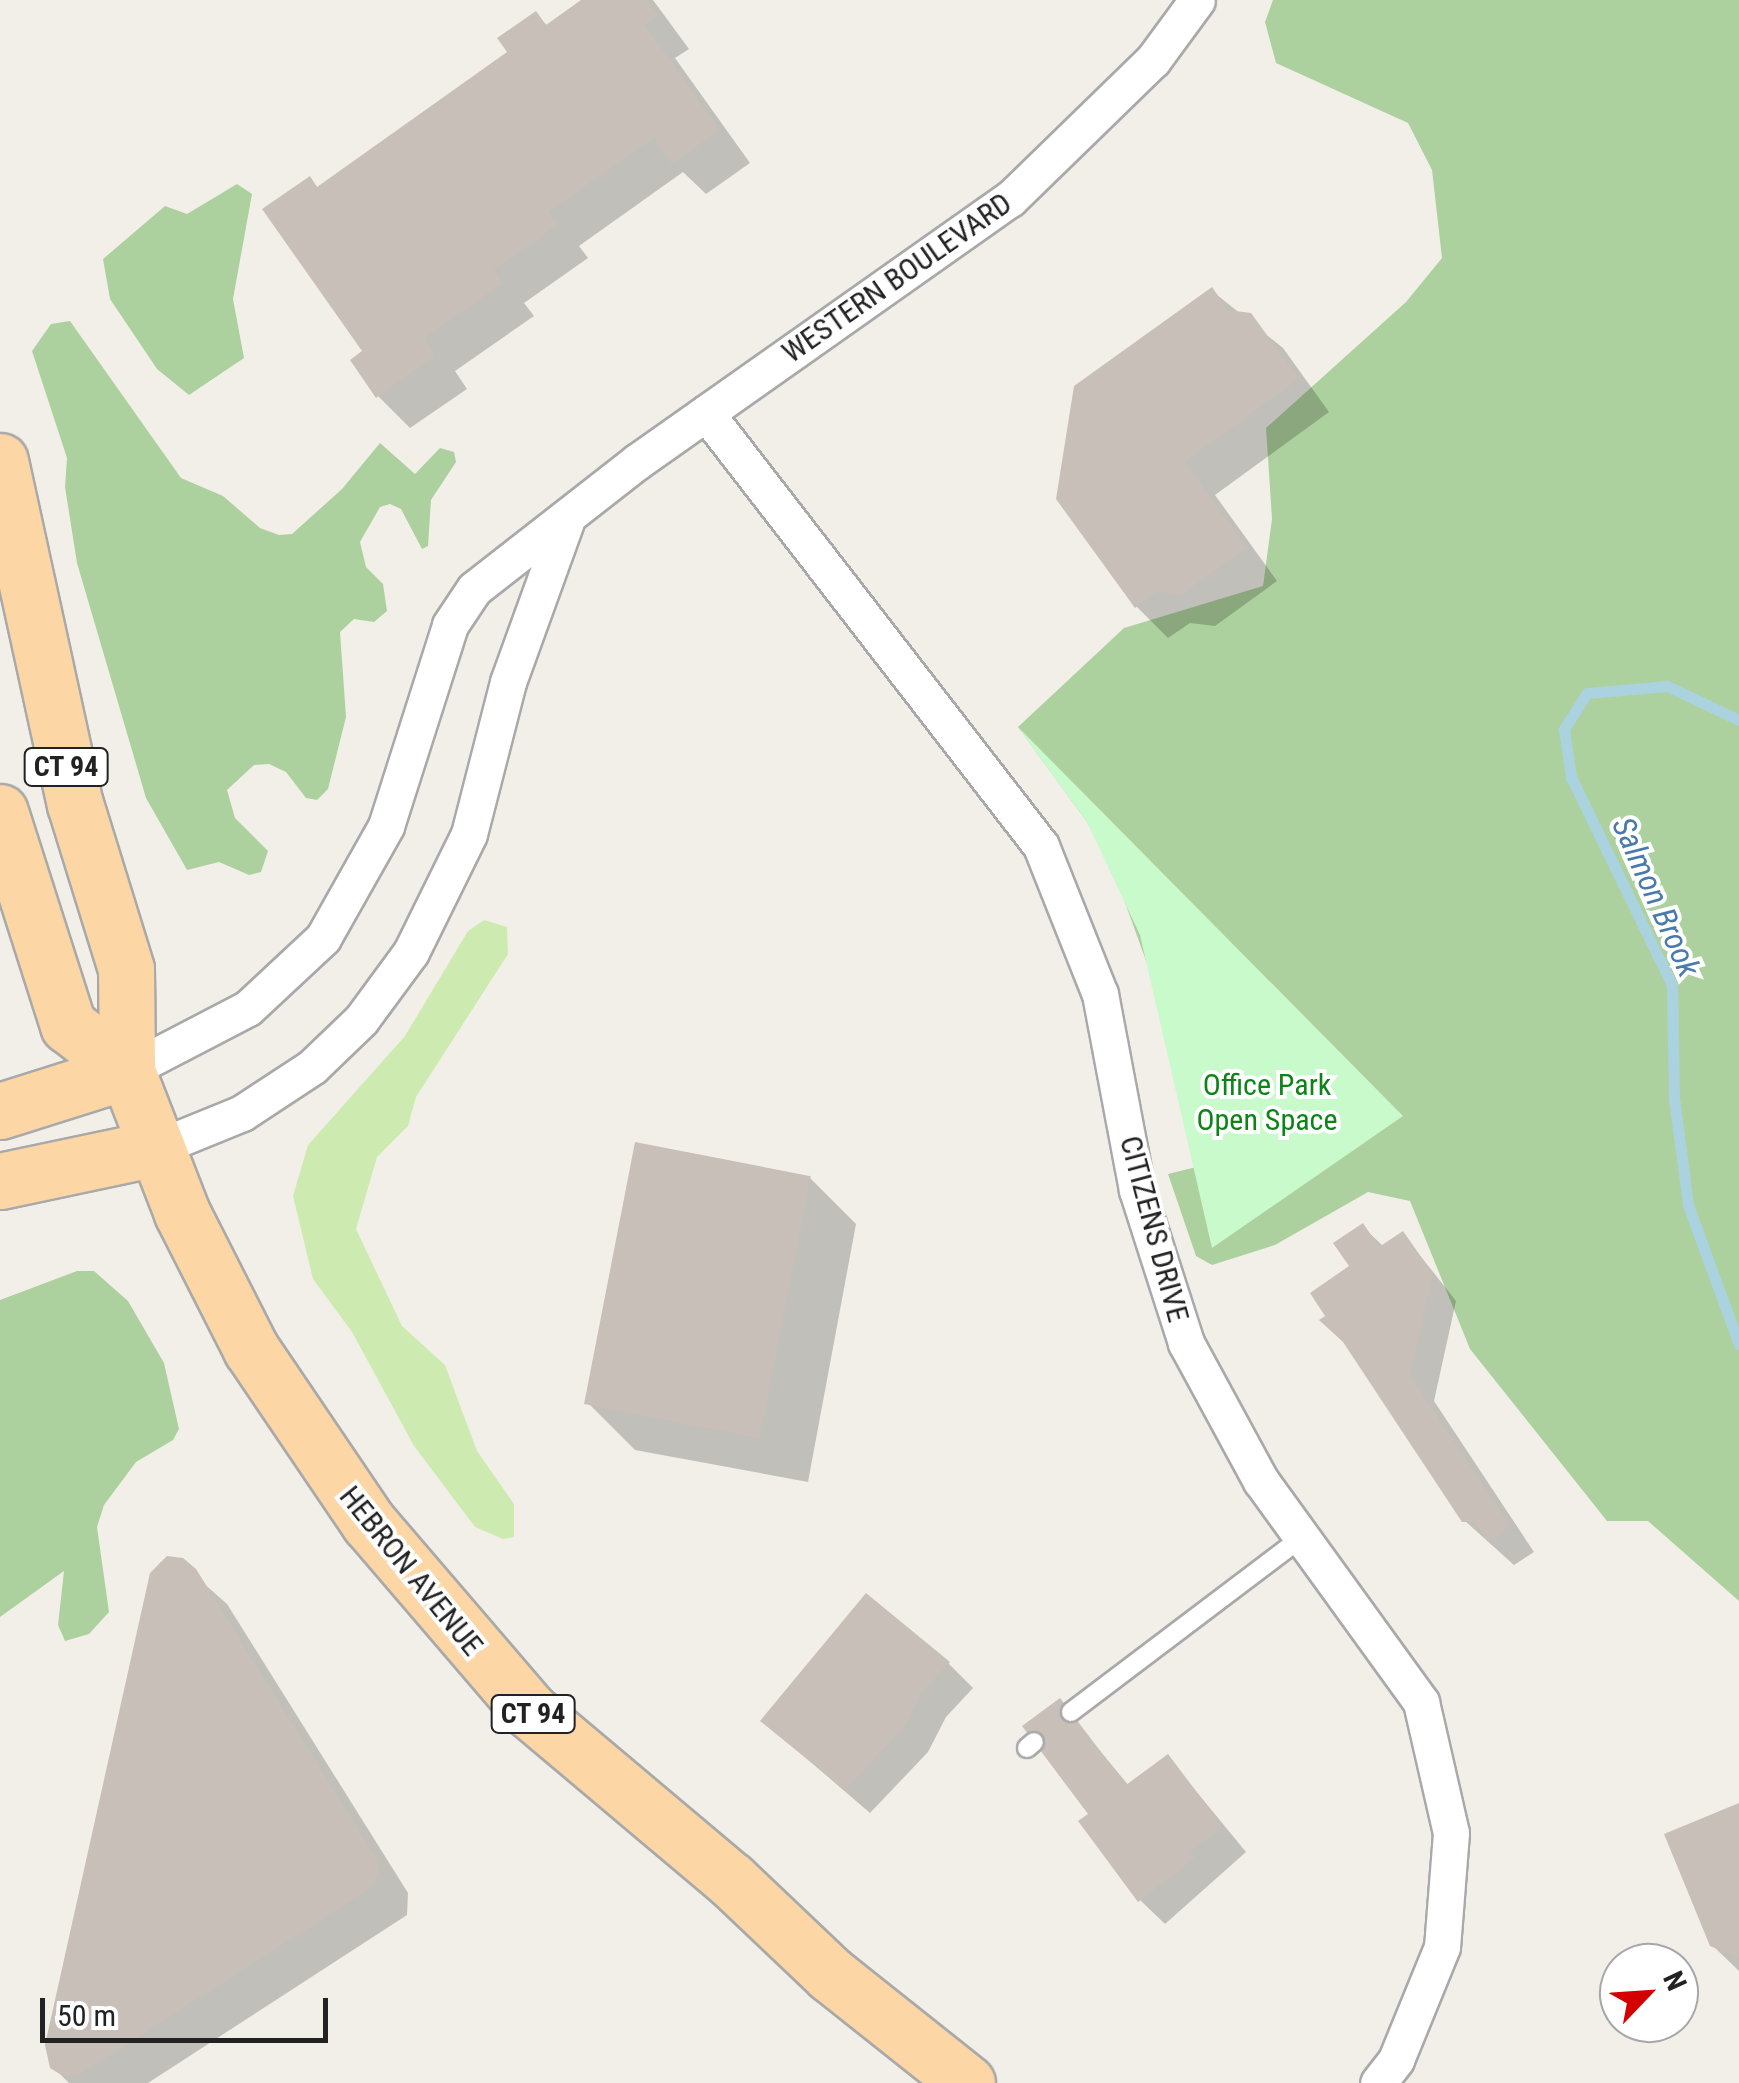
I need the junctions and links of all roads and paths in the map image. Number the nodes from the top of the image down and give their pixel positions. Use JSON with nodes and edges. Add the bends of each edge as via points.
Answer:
{"nodes":[{"id":1,"x":1197,"y":0,"type":"edge"},
{"id":2,"x":706,"y":413,"type":"junction"},
{"id":3,"x":0,"y":462,"type":"edge"},
{"id":4,"x":566,"y":522,"type":"junction"},
{"id":5,"x":0,"y":812,"type":"edge"},
{"id":6,"x":127,"y":1071,"type":"junction"},
{"id":7,"x":0,"y":1111,"type":"edge"},
{"id":8,"x":156,"y":1148,"type":"junction"},
{"id":9,"x":0,"y":1181,"type":"edge"},
{"id":10,"x":1302,"y":1537,"type":"junction"},
{"id":11,"x":1070,"y":1712,"type":"dead end"},
{"id":12,"x":967,"y":2083,"type":"edge"},
{"id":13,"x":1378,"y":2083,"type":"edge"}],
"edges":[{"from":1,"to":2,"type":"street","name":"WESTERN BOULEVARD","via":[[1142,72],[1010,198]]},
{"from":2,"to":4,"type":"street","name":"WESTERN BOULEVARD"},
{"from":2,"to":10,"type":"street","name":"CITIZENS DRIVE","via":[[1042,846],[1100,994],[1137,1190],[1186,1343],[1261,1481]]},
{"from":3,"to":6,"type":"main road","name":"HEBRON AVENUE","number":"CT 94","via":[[71,786],[126,969]]},
{"from":4,"to":6,"type":"street","name":"WESTERN BOULEVARD","via":[[460,606],[386,826],[314,950],[248,1008]]},
{"from":4,"to":8,"type":"street","via":[[508,682],[469,834],[411,952],[361,1020],[312,1068],[242,1113]]},
{"from":5,"to":6,"type":"main road","number":"CT 94","via":[[68,1024]]},
{"from":6,"to":7,"type":"main road"},
{"from":6,"to":8,"type":"main road","name":"HEBRON AVENUE","number":"CT 94"},
{"from":8,"to":9,"type":"main road"},
{"from":8,"to":12,"type":"main road","name":"HEBRON AVENUE","number":"CT 94","via":[[214,1281],[279,1396],[454,1628],[568,1747]]},
{"from":10,"to":11,"type":"lane"},
{"from":10,"to":13,"type":"street","name":"CITIZENS DRIVE","via":[[1421,1702],[1452,1832],[1442,1948],[1396,2060]]}]}
